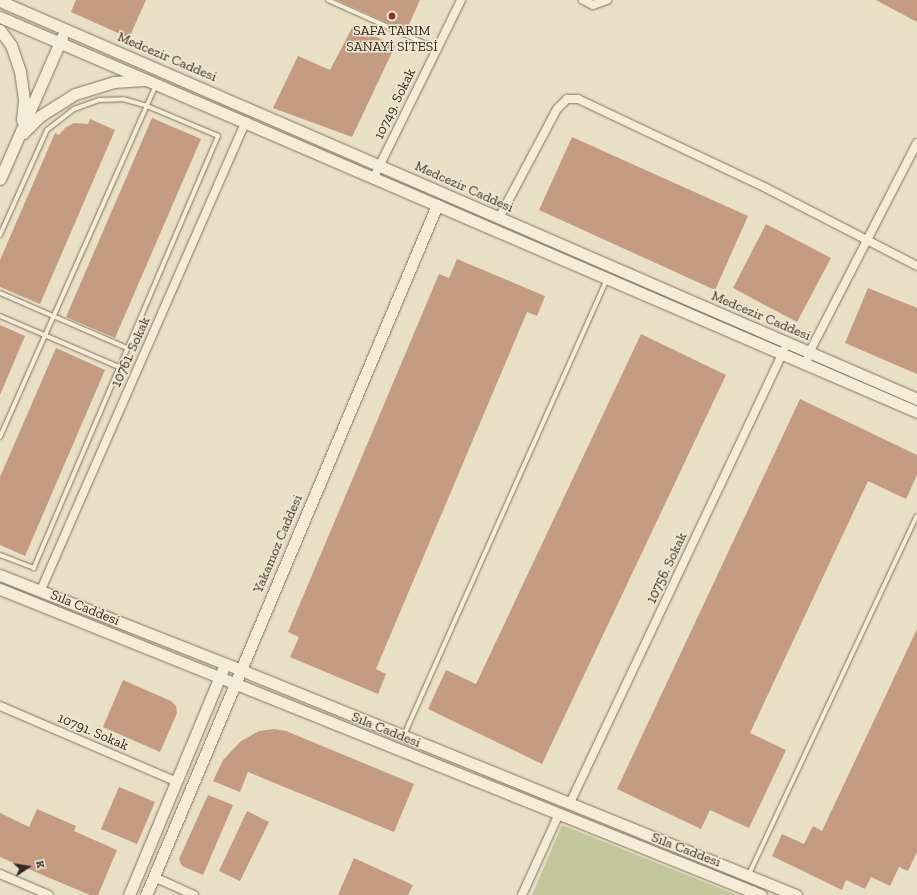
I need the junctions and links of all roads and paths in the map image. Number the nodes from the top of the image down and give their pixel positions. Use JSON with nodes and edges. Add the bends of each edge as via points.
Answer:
{"nodes":[{"id":1,"x":328,"y":0,"type":"edge"},
{"id":2,"x":461,"y":0,"type":"edge"},
{"id":3,"x":583,"y":0,"type":"edge"},
{"id":4,"x":607,"y":0,"type":"edge"},
{"id":5,"x":0,"y":1,"type":"edge"},
{"id":6,"x":0,"y":17,"type":"edge"},
{"id":7,"x":65,"y":29,"type":"junction"},
{"id":8,"x":0,"y":30,"type":"edge"},
{"id":9,"x":60,"y":42,"type":"junction"},
{"id":10,"x":437,"y":49,"type":"junction"},
{"id":11,"x":153,"y":82,"type":"junction"},
{"id":12,"x":146,"y":106,"type":"junction"},
{"id":13,"x":246,"y":122,"type":"junction"},
{"id":14,"x":18,"y":138,"type":"junction"},
{"id":15,"x":917,"y":143,"type":"edge"},
{"id":16,"x":379,"y":166,"type":"junction"},
{"id":17,"x":374,"y":177,"type":"junction"},
{"id":18,"x":0,"y":179,"type":"edge"},
{"id":19,"x":437,"y":205,"type":"junction"},
{"id":20,"x":499,"y":218,"type":"junction"},
{"id":21,"x":0,"y":235,"type":"edge"},
{"id":22,"x":866,"y":240,"type":"junction"},
{"id":23,"x":917,"y":266,"type":"edge"},
{"id":24,"x":607,"y":279,"type":"junction"},
{"id":25,"x":0,"y":293,"type":"edge"},
{"id":26,"x":0,"y":316,"type":"edge"},
{"id":27,"x":53,"y":316,"type":"junction"},
{"id":28,"x":45,"y":336,"type":"junction"},
{"id":29,"x":787,"y":344,"type":"junction"},
{"id":30,"x":127,"y":348,"type":"junction"},
{"id":31,"x":809,"y":353,"type":"junction"},
{"id":32,"x":782,"y":355,"type":"junction"},
{"id":33,"x":806,"y":365,"type":"junction"},
{"id":34,"x":119,"y":367,"type":"junction"},
{"id":35,"x":917,"y":399,"type":"edge"},
{"id":36,"x":917,"y":412,"type":"edge"},
{"id":37,"x":0,"y":437,"type":"edge"},
{"id":38,"x":917,"y":516,"type":"edge"},
{"id":39,"x":0,"y":554,"type":"edge"},
{"id":40,"x":0,"y":575,"type":"edge"},
{"id":41,"x":0,"y":589,"type":"edge"},
{"id":42,"x":40,"y":592,"type":"junction"},
{"id":43,"x":225,"y":664,"type":"junction"},
{"id":44,"x":241,"y":670,"type":"junction"},
{"id":45,"x":219,"y":679,"type":"junction"},
{"id":46,"x":235,"y":685,"type":"junction"},
{"id":47,"x":0,"y":706,"type":"edge"},
{"id":48,"x":403,"y":736,"type":"junction"},
{"id":49,"x":177,"y":782,"type":"junction"},
{"id":50,"x":570,"y":803,"type":"junction"},
{"id":51,"x":558,"y":816,"type":"junction"},
{"id":52,"x":0,"y":874,"type":"edge"},
{"id":53,"x":748,"y":876,"type":"junction"},
{"id":54,"x":154,"y":877,"type":"junction"},
{"id":55,"x":49,"y":895,"type":"edge"},
{"id":56,"x":129,"y":895,"type":"edge"},
{"id":57,"x":146,"y":895,"type":"edge"},
{"id":58,"x":194,"y":895,"type":"edge"},
{"id":59,"x":522,"y":895,"type":"edge"},
{"id":60,"x":761,"y":895,"type":"edge"},
{"id":61,"x":796,"y":895,"type":"edge"}],
"edges":[{"from":1,"to":10,"type":"lane"},
{"from":2,"to":10,"type":"street","name":"10749. Sokak"},
{"from":3,"to":4,"type":"street","via":[[593,5]]},
{"from":5,"to":7,"type":"street","name":"Medcezir Caddesi"},
{"from":6,"to":9,"type":"street","name":"Medcezir Caddesi"},
{"from":7,"to":9,"type":"street"},
{"from":7,"to":16,"type":"street","name":"Medcezir Caddesi"},
{"from":8,"to":14,"type":"street","via":[[16,58],[23,86],[23,117]]},
{"from":9,"to":11,"type":"street","name":"Medcezir Caddesi"},
{"from":9,"to":14,"type":"street"},
{"from":10,"to":16,"type":"street","name":"10749. Sokak"},
{"from":11,"to":12,"type":"lane"},
{"from":11,"to":13,"type":"street","name":"Medcezir Caddesi"},
{"from":11,"to":14,"type":"street","via":[[114,82],[75,94],[40,116]]},
{"from":12,"to":21,"type":"lane","via":[[123,99],[99,100],[74,109],[54,122],[41,139]]},
{"from":12,"to":27,"type":"lane"},
{"from":12,"to":30,"type":"lane","via":[[218,136]]},
{"from":13,"to":17,"type":"street","name":"Medcezir Caddesi"},
{"from":13,"to":42,"type":"street","name":"10761. Sokak"},
{"from":14,"to":18,"type":"street"},
{"from":15,"to":22,"type":"street"},
{"from":16,"to":17,"type":"street","name":"10749. Sokak"},
{"from":16,"to":20,"type":"street","name":"Medcezir Caddesi"},
{"from":17,"to":19,"type":"street","name":"Medcezir Caddesi"},
{"from":19,"to":24,"type":"street","name":"Medcezir Caddesi"},
{"from":19,"to":44,"type":"street","name":"Yakamoz Caddesi"},
{"from":20,"to":22,"type":"street","via":[[557,110],[567,98],[578,99],[766,188]]},
{"from":20,"to":29,"type":"street","name":"Medcezir Caddesi"},
{"from":22,"to":23,"type":"street"},
{"from":22,"to":31,"type":"street"},
{"from":24,"to":32,"type":"street","name":"Medcezir Caddesi"},
{"from":24,"to":48,"type":"lane"},
{"from":25,"to":27,"type":"lane"},
{"from":26,"to":28,"type":"lane"},
{"from":27,"to":28,"type":"lane"},
{"from":27,"to":30,"type":"lane"},
{"from":28,"to":34,"type":"lane"},
{"from":28,"to":37,"type":"lane"},
{"from":29,"to":31,"type":"street","name":"Medcezir Caddesi"},
{"from":29,"to":32,"type":"street","name":"10756. Sokak"},
{"from":30,"to":34,"type":"lane"},
{"from":31,"to":33,"type":"street"},
{"from":31,"to":35,"type":"street","name":"Medcezir Caddesi"},
{"from":32,"to":33,"type":"street","name":"Medcezir Caddesi"},
{"from":32,"to":50,"type":"street","name":"10756. Sokak"},
{"from":33,"to":36,"type":"street","name":"Medcezir Caddesi"},
{"from":34,"to":39,"type":"lane","via":[[34,568]]},
{"from":38,"to":53,"type":"lane"},
{"from":40,"to":42,"type":"street"},
{"from":41,"to":45,"type":"street","name":"Sıla Caddesi"},
{"from":42,"to":43,"type":"street"},
{"from":43,"to":44,"type":"street"},
{"from":43,"to":45,"type":"street"},
{"from":44,"to":46,"type":"street","name":"Yakamoz Caddesi"},
{"from":44,"to":48,"type":"street"},
{"from":45,"to":46,"type":"street","name":"Sıla Caddesi"},
{"from":45,"to":49,"type":"street"},
{"from":46,"to":51,"type":"street","name":"Sıla Caddesi"},
{"from":46,"to":54,"type":"street","name":"Yakamoz Caddesi"},
{"from":47,"to":49,"type":"street","name":"10791. Sokak"},
{"from":48,"to":50,"type":"street"},
{"from":49,"to":56,"type":"street"},
{"from":50,"to":53,"type":"street"},
{"from":51,"to":59,"type":"street"},
{"from":51,"to":60,"type":"street","name":"Sıla Caddesi"},
{"from":52,"to":55,"type":"street"},
{"from":53,"to":61,"type":"street"},
{"from":54,"to":57,"type":"street","name":"Yakamoz Caddesi"},
{"from":54,"to":58,"type":"street"}]}
